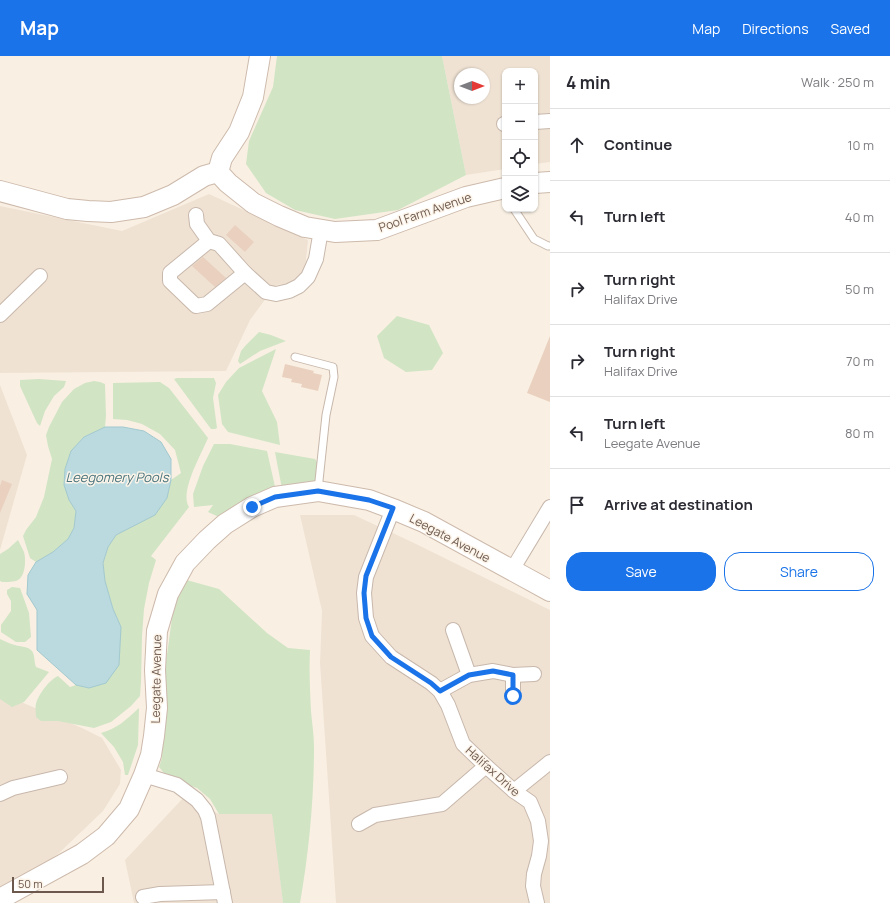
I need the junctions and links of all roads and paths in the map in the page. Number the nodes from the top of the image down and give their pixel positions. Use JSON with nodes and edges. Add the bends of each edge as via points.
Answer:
{"nodes":[{"id":1,"x":260,"y":56,"type":"edge"},
{"id":2,"x":550,"y":121,"type":"edge"},
{"id":3,"x":538,"y":122,"type":"edge"},
{"id":4,"x":218,"y":172,"type":"junction"},
{"id":5,"x":550,"y":182,"type":"edge"},
{"id":6,"x":538,"y":183,"type":"edge"},
{"id":7,"x":502,"y":189,"type":"edge"},
{"id":8,"x":0,"y":191,"type":"edge"},
{"id":9,"x":516,"y":212,"type":"edge"},
{"id":10,"x":196,"y":216,"type":"dead end"},
{"id":11,"x":321,"y":230,"type":"junction"},
{"id":12,"x":209,"y":241,"type":"junction"},
{"id":13,"x":550,"y":246,"type":"edge"},
{"id":14,"x":245,"y":273,"type":"junction"},
{"id":15,"x":40,"y":276,"type":"dead end"},
{"id":16,"x":0,"y":315,"type":"edge"},
{"id":17,"x":295,"y":357,"type":"dead end"},
{"id":18,"x":318,"y":491,"type":"junction"},
{"id":19,"x":550,"y":506,"type":"edge"},
{"id":20,"x":393,"y":508,"type":"junction"},
{"id":21,"x":512,"y":570,"type":"junction"},
{"id":22,"x":550,"y":591,"type":"edge"},
{"id":23,"x":453,"y":630,"type":"dead end"},
{"id":24,"x":534,"y":674,"type":"dead end"},
{"id":25,"x":469,"y":675,"type":"junction"},
{"id":26,"x":513,"y":675,"type":"junction"},
{"id":27,"x":440,"y":691,"type":"junction"},
{"id":28,"x":513,"y":696,"type":"dead end"},
{"id":29,"x":550,"y":762,"type":"edge"},
{"id":30,"x":486,"y":766,"type":"junction"},
{"id":31,"x":144,"y":775,"type":"junction"},
{"id":32,"x":60,"y":777,"type":"dead end"},
{"id":33,"x":514,"y":791,"type":"junction"},
{"id":34,"x":0,"y":794,"type":"edge"},
{"id":35,"x":359,"y":824,"type":"dead end"},
{"id":36,"x":546,"y":841,"type":"edge"},
{"id":37,"x":143,"y":897,"type":"dead end"},
{"id":38,"x":224,"y":898,"type":"edge"},
{"id":39,"x":0,"y":899,"type":"edge"},
{"id":40,"x":537,"y":903,"type":"edge"}],
"edges":[{"from":1,"to":4,"type":"street","via":[[253,97],[240,132],[222,158]]},
{"from":2,"to":3,"type":"street"},
{"from":4,"to":8,"type":"street","via":[[204,176],[173,195],[144,206],[111,212],[67,209]]},
{"from":4,"to":11,"type":"street","name":"Pool Farm Avenue","via":[[253,203],[279,216]]},
{"from":5,"to":6,"type":"street"},
{"from":7,"to":11,"type":"street","name":"Pool Farm Avenue","via":[[466,197],[376,230]]},
{"from":9,"to":13,"type":"lane","via":[[534,239]]},
{"from":10,"to":12,"type":"street","via":[[197,224]]},
{"from":11,"to":14,"type":"street","via":[[316,259],[308,277],[299,286],[276,294],[266,292]]},
{"from":12,"to":14,"type":"street","via":[[219,244]]},
{"from":12,"to":14,"type":"street","via":[[170,273],[170,281],[196,306],[207,304]]},
{"from":15,"to":16,"type":"street"},
{"from":17,"to":18,"type":"lane","via":[[333,367],[334,377],[326,415]]},
{"from":18,"to":20,"type":"street","name":"Leegate Avenue","via":[[369,500]]},
{"from":18,"to":31,"type":"street","name":"Leegate Avenue","via":[[275,497],[252,507],[224,524],[185,563],[168,594],[157,631],[157,708],[151,755]]},
{"from":19,"to":21,"type":"street"},
{"from":20,"to":21,"type":"street","name":"Leegate Avenue"},
{"from":20,"to":27,"type":"street","name":"Halifax Drive","via":[[366,576],[366,618],[372,636],[391,657]]},
{"from":21,"to":22,"type":"street","name":"Leegate Avenue"},
{"from":23,"to":25,"type":"street"},
{"from":24,"to":26,"type":"street"},
{"from":25,"to":26,"type":"street","via":[[493,671]]},
{"from":25,"to":27,"type":"street"},
{"from":26,"to":28,"type":"street"},
{"from":27,"to":30,"type":"street","name":"Halifax Drive","via":[[463,744]]},
{"from":29,"to":33,"type":"street"},
{"from":30,"to":33,"type":"street","name":"Halifax Drive"},
{"from":30,"to":35,"type":"street","via":[[442,804],[375,815]]},
{"from":31,"to":38,"type":"street","via":[[176,785],[197,800],[205,810]]},
{"from":31,"to":39,"type":"street","name":"Leegate Avenue","via":[[128,809],[106,836],[82,854]]},
{"from":32,"to":34,"type":"street","via":[[13,788]]},
{"from":33,"to":36,"type":"street","name":"Halifax Drive","via":[[530,802]]},
{"from":36,"to":40,"type":"street","name":"Halifax Drive","via":[[534,874],[533,886]]},
{"from":37,"to":38,"type":"street","via":[[160,894]]}]}
